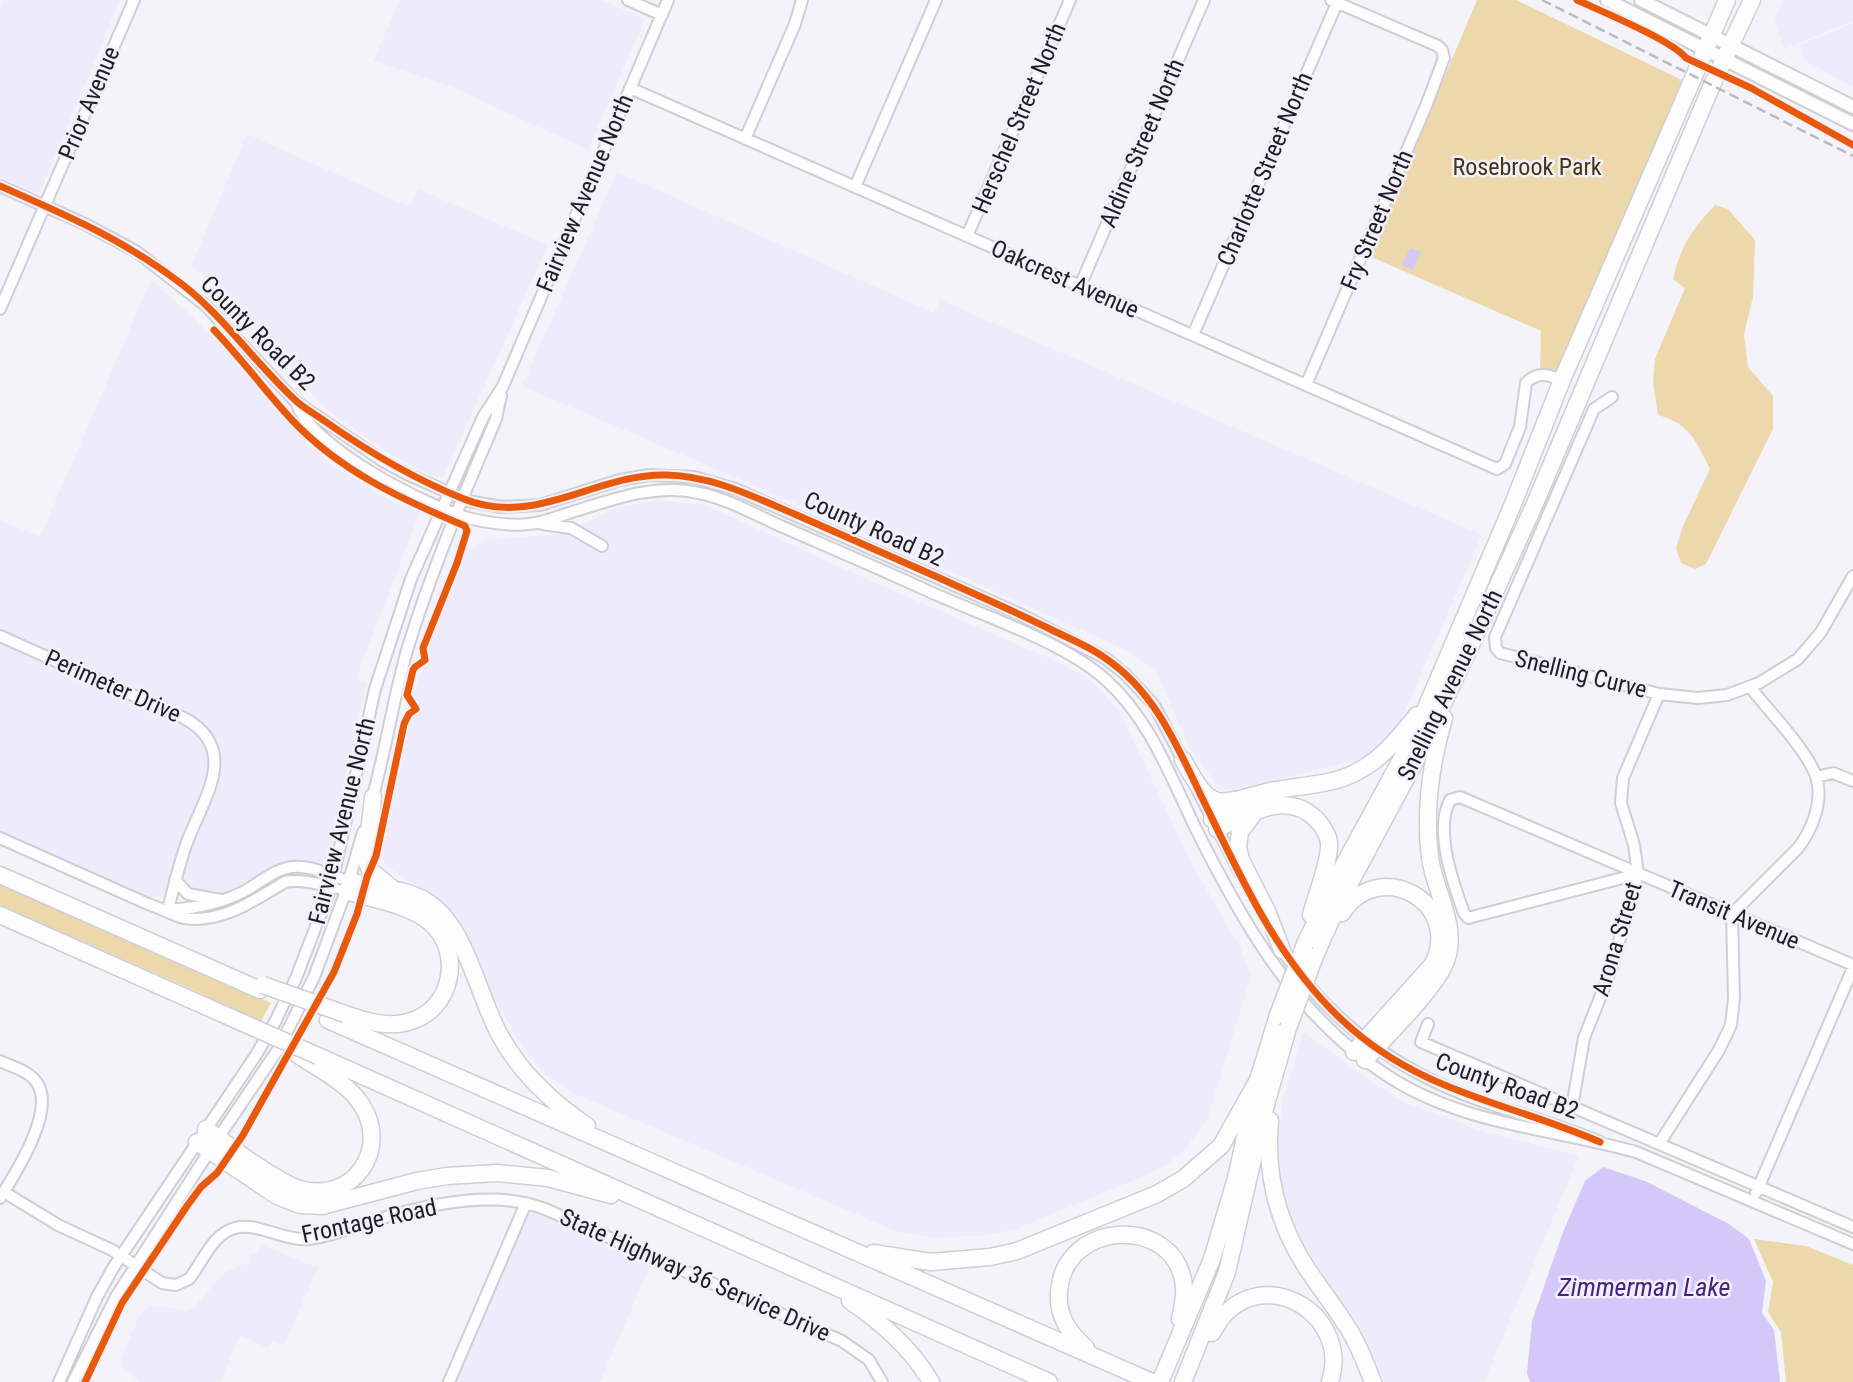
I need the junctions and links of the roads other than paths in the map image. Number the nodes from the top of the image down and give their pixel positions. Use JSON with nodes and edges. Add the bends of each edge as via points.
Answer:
{"nodes":[{"id":1,"x":134,"y":0,"type":"edge"},
{"id":2,"x":628,"y":0,"type":"edge"},
{"id":3,"x":668,"y":0,"type":"edge"},
{"id":4,"x":802,"y":0,"type":"edge"},
{"id":5,"x":936,"y":0,"type":"edge"},
{"id":6,"x":1070,"y":0,"type":"edge"},
{"id":7,"x":1204,"y":0,"type":"edge"},
{"id":8,"x":1606,"y":0,"type":"edge"},
{"id":9,"x":1641,"y":0,"type":"edge"},
{"id":10,"x":1727,"y":0,"type":"edge"},
{"id":11,"x":1752,"y":0,"type":"edge"},
{"id":12,"x":1334,"y":1,"type":"edge"},
{"id":13,"x":662,"y":15,"type":"junction"},
{"id":14,"x":1708,"y":43,"type":"junction"},
{"id":15,"x":1728,"y":53,"type":"junction"},
{"id":16,"x":630,"y":88,"type":"junction"},
{"id":17,"x":1853,"y":107,"type":"edge"},
{"id":18,"x":1853,"y":124,"type":"edge"},
{"id":19,"x":745,"y":139,"type":"junction"},
{"id":20,"x":0,"y":186,"type":"edge"},
{"id":21,"x":855,"y":187,"type":"junction"},
{"id":22,"x":44,"y":206,"type":"junction"},
{"id":23,"x":967,"y":236,"type":"junction"},
{"id":24,"x":1080,"y":286,"type":"junction"},
{"id":25,"x":0,"y":309,"type":"edge"},
{"id":26,"x":1192,"y":335,"type":"junction"},
{"id":27,"x":1562,"y":380,"type":"junction"},
{"id":28,"x":1306,"y":385,"type":"junction"},
{"id":29,"x":503,"y":386,"type":"junction"},
{"id":30,"x":1612,"y":397,"type":"dead end"},
{"id":31,"x":295,"y":401,"type":"junction"},
{"id":32,"x":449,"y":493,"type":"junction"},
{"id":33,"x":463,"y":499,"type":"junction"},
{"id":34,"x":442,"y":508,"type":"junction"},
{"id":35,"x":457,"y":514,"type":"junction"},
{"id":36,"x":536,"y":523,"type":"junction"},
{"id":37,"x":602,"y":545,"type":"dead end"},
{"id":38,"x":1853,"y":576,"type":"edge"},
{"id":39,"x":1022,"y":615,"type":"junction"},
{"id":40,"x":1015,"y":629,"type":"junction"},
{"id":41,"x":0,"y":636,"type":"edge"},
{"id":42,"x":1470,"y":647,"type":"junction"},
{"id":43,"x":1750,"y":687,"type":"junction"},
{"id":44,"x":1660,"y":694,"type":"junction"},
{"id":45,"x":1431,"y":697,"type":"junction"},
{"id":46,"x":1183,"y":760,"type":"junction"},
{"id":47,"x":1816,"y":777,"type":"junction"},
{"id":48,"x":1853,"y":781,"type":"edge"},
{"id":49,"x":1286,"y":788,"type":"junction"},
{"id":50,"x":373,"y":797,"type":"junction"},
{"id":51,"x":1260,"y":808,"type":"junction"},
{"id":52,"x":1214,"y":824,"type":"junction"},
{"id":53,"x":1198,"y":832,"type":"junction"},
{"id":54,"x":0,"y":838,"type":"edge"},
{"id":55,"x":1638,"y":874,"type":"junction"},
{"id":56,"x":0,"y":875,"type":"edge"},
{"id":57,"x":175,"y":880,"type":"junction"},
{"id":58,"x":340,"y":884,"type":"junction"},
{"id":59,"x":394,"y":890,"type":"junction"},
{"id":60,"x":223,"y":901,"type":"junction"},
{"id":61,"x":168,"y":910,"type":"junction"},
{"id":62,"x":1732,"y":914,"type":"junction"},
{"id":63,"x":0,"y":915,"type":"edge"},
{"id":64,"x":1312,"y":946,"type":"junction"},
{"id":65,"x":1282,"y":950,"type":"junction"},
{"id":66,"x":1853,"y":967,"type":"edge"},
{"id":67,"x":261,"y":988,"type":"junction"},
{"id":68,"x":1283,"y":1022,"type":"junction"},
{"id":69,"x":1428,"y":1024,"type":"dead end"},
{"id":70,"x":1365,"y":1050,"type":"junction"},
{"id":71,"x":1280,"y":1056,"type":"junction"},
{"id":72,"x":0,"y":1061,"type":"edge"},
{"id":73,"x":315,"y":1061,"type":"junction"},
{"id":74,"x":1258,"y":1080,"type":"junction"},
{"id":75,"x":1572,"y":1107,"type":"junction"},
{"id":76,"x":208,"y":1140,"type":"junction"},
{"id":77,"x":1600,"y":1142,"type":"junction"},
{"id":78,"x":1659,"y":1144,"type":"junction"},
{"id":79,"x":663,"y":1167,"type":"junction"},
{"id":80,"x":1758,"y":1187,"type":"junction"},
{"id":81,"x":2,"y":1195,"type":"edge"},
{"id":82,"x":1752,"y":1200,"type":"junction"},
{"id":83,"x":526,"y":1203,"type":"junction"},
{"id":84,"x":686,"y":1220,"type":"junction"},
{"id":85,"x":1853,"y":1227,"type":"edge"},
{"id":86,"x":802,"y":1230,"type":"junction"},
{"id":87,"x":1853,"y":1244,"type":"edge"},
{"id":88,"x":120,"y":1256,"type":"junction"},
{"id":89,"x":136,"y":1265,"type":"junction"},
{"id":90,"x":813,"y":1276,"type":"junction"},
{"id":91,"x":1096,"y":1357,"type":"junction"},
{"id":92,"x":1170,"y":1358,"type":"junction"},
{"id":93,"x":1186,"y":1375,"type":"edge"},
{"id":94,"x":60,"y":1382,"type":"edge"},
{"id":95,"x":73,"y":1382,"type":"edge"},
{"id":96,"x":449,"y":1382,"type":"edge"},
{"id":97,"x":882,"y":1382,"type":"edge"},
{"id":98,"x":931,"y":1382,"type":"edge"},
{"id":99,"x":1049,"y":1382,"type":"edge"},
{"id":100,"x":1152,"y":1382,"type":"edge"},
{"id":101,"x":1160,"y":1382,"type":"edge"},
{"id":102,"x":1330,"y":1382,"type":"edge"},
{"id":103,"x":1373,"y":1382,"type":"edge"}],
"edges":[{"from":1,"to":22,"type":"street","name":"Prior Avenue"},
{"from":2,"to":13,"type":"street"},
{"from":3,"to":13,"type":"street","name":"Fairview Avenue North"},
{"from":4,"to":19,"type":"street"},
{"from":5,"to":21,"type":"street"},
{"from":6,"to":23,"type":"street","name":"Herschel Street North"},
{"from":7,"to":24,"type":"street","name":"Aldine Street North"},
{"from":8,"to":14,"type":"main road"},
{"from":9,"to":14,"type":"main road"},
{"from":10,"to":14,"type":"highway","name":"Snelling Avenue North"},
{"from":11,"to":15,"type":"highway","name":"Snelling Avenue North"},
{"from":12,"to":26,"type":"street","name":"Charlotte Street North"},
{"from":12,"to":28,"type":"street","name":"Fry Street North","via":[[1438,46],[1444,54]]},
{"from":13,"to":16,"type":"street","name":"Fairview Avenue North"},
{"from":14,"to":15,"type":"main road"},
{"from":14,"to":27,"type":"highway","name":"Snelling Avenue North"},
{"from":15,"to":17,"type":"main road"},
{"from":15,"to":18,"type":"main road"},
{"from":15,"to":42,"type":"highway","name":"Snelling Avenue North"},
{"from":16,"to":19,"type":"street","name":"Oakcrest Avenue"},
{"from":16,"to":29,"type":"street","name":"Fairview Avenue North"},
{"from":19,"to":21,"type":"street","name":"Oakcrest Avenue"},
{"from":20,"to":22,"type":"street","name":"County Road B2"},
{"from":21,"to":23,"type":"street","name":"Oakcrest Avenue"},
{"from":22,"to":25,"type":"street","name":"Prior Avenue"},
{"from":22,"to":31,"type":"street","name":"County Road B2","via":[[109,235],[185,287]]},
{"from":23,"to":24,"type":"street","name":"Oakcrest Avenue"},
{"from":24,"to":26,"type":"street","name":"Oakcrest Avenue"},
{"from":26,"to":28,"type":"street","name":"Oakcrest Avenue"},
{"from":27,"to":28,"type":"street","name":"Oakcrest Avenue","via":[[1545,374],[1527,383],[1520,427],[1501,468]]},
{"from":27,"to":45,"type":"highway","name":"Snelling Avenue North"},
{"from":29,"to":32,"type":"street","name":"Fairview Avenue North","via":[[483,417]]},
{"from":29,"to":33,"type":"street","name":"Fairview Avenue North","via":[[496,419]]},
{"from":30,"to":44,"type":"street","name":"Snelling Curve","via":[[1594,409],[1495,643],[1505,656]]},
{"from":31,"to":32,"type":"street","name":"County Road B2","via":[[383,461]]},
{"from":31,"to":34,"type":"street","name":"County Road B2","via":[[315,429],[349,458]]},
{"from":32,"to":33,"type":"street","name":"County Road B2"},
{"from":32,"to":34,"type":"street","name":"Fairview Avenue North"},
{"from":33,"to":35,"type":"street","name":"Fairview Avenue North"},
{"from":33,"to":39,"type":"street","name":"County Road B2","via":[[494,507],[531,506],[637,476],[694,477],[745,493]]},
{"from":34,"to":35,"type":"street","name":"County Road B2"},
{"from":34,"to":58,"type":"street","name":"Fairview Avenue North","via":[[415,568],[382,666]]},
{"from":35,"to":36,"type":"street","name":"County Road B2","via":[[499,523]]},
{"from":35,"to":50,"type":"street","name":"Fairview Avenue North","via":[[407,650]]},
{"from":36,"to":37,"type":"street","via":[[568,527]]},
{"from":36,"to":40,"type":"street","name":"County Road B2","via":[[631,494],[699,493]]},
{"from":38,"to":43,"type":"street","name":"Snelling Curve","via":[[1811,646],[1798,659]]},
{"from":39,"to":40,"type":"street"},
{"from":39,"to":46,"type":"street","name":"County Road B2","via":[[1105,657],[1125,674],[1154,705]]},
{"from":40,"to":53,"type":"street","name":"County Road B2","via":[[1085,664],[1130,704]]},
{"from":41,"to":57,"type":"street","name":"Perimeter Drive","via":[[184,718],[207,737],[215,756],[215,776]]},
{"from":42,"to":64,"type":"highway","name":"Snelling Avenue North","via":[[1419,754]]},
{"from":42,"to":70,"type":"highway","via":[[1437,744],[1428,811],[1433,878],[1450,926],[1450,949],[1435,981]]},
{"from":43,"to":44,"type":"street","name":"Snelling Curve","via":[[1712,697]]},
{"from":43,"to":47,"type":"street","via":[[1802,751]]},
{"from":44,"to":55,"type":"street","name":"Arona Street","via":[[1621,790]]},
{"from":45,"to":49,"type":"highway","via":[[1394,744],[1365,769],[1325,783]]},
{"from":45,"to":64,"type":"highway","name":"Snelling Avenue North"},
{"from":46,"to":49,"type":"highway","via":[[1204,792],[1218,801]]},
{"from":46,"to":52,"type":"street","name":"County Road B2"},
{"from":47,"to":48,"type":"street","via":[[1833,773]]},
{"from":47,"to":62,"type":"street","via":[[1816,814],[1805,838]]},
{"from":49,"to":52,"type":"highway","via":[[1247,802]]},
{"from":50,"to":58,"type":"street","name":"Fairview Avenue North"},
{"from":50,"to":59,"type":"highway","via":[[366,860],[370,870]]},
{"from":51,"to":52,"type":"highway"},
{"from":51,"to":64,"type":"highway","via":[[1301,807],[1326,834],[1329,849],[1311,916]]},
{"from":51,"to":65,"type":"highway","via":[[1240,832],[1238,847]]},
{"from":52,"to":53,"type":"street"},
{"from":52,"to":65,"type":"street","name":"County Road B2"},
{"from":53,"to":70,"type":"street","name":"County Road B2","via":[[1241,916],[1276,968],[1312,1013]]},
{"from":54,"to":61,"type":"street"},
{"from":55,"to":55,"type":"street","name":"Transit Avenue","via":[[1468,918],[1446,856],[1445,809],[1450,800],[1460,797]]},
{"from":55,"to":62,"type":"street","name":"Transit Avenue"},
{"from":55,"to":75,"type":"street","name":"Arona Street","via":[[1611,971],[1584,1038]]},
{"from":56,"to":67,"type":"highway"},
{"from":57,"to":60,"type":"street","via":[[188,894]]},
{"from":57,"to":61,"type":"street","name":"Perimeter Drive"},
{"from":58,"to":59,"type":"highway"},
{"from":58,"to":60,"type":"street","via":[[304,867],[290,867]]},
{"from":58,"to":61,"type":"street","via":[[285,882],[251,903],[213,917],[181,918]]},
{"from":58,"to":67,"type":"highway","bridge":true,"via":[[433,925],[445,942],[451,965],[441,999],[418,1019],[381,1024]]},
{"from":58,"to":76,"type":"street","name":"Fairview Avenue North","via":[[275,1022]]},
{"from":58,"to":76,"type":"street","name":"Fairview Avenue North","via":[[314,977],[277,1053]]},
{"from":59,"to":79,"type":"highway","via":[[425,900],[451,924],[492,1022],[531,1079],[588,1127]]},
{"from":60,"to":61,"type":"street"},
{"from":62,"to":66,"type":"street","name":"Transit Avenue"},
{"from":62,"to":78,"type":"street","via":[[1731,1025]]},
{"from":63,"to":73,"type":"highway","bridge":true,"via":[[283,1040]]},
{"from":64,"to":68,"type":"highway","name":"Snelling Avenue North","bridge":true},
{"from":64,"to":70,"type":"highway","via":[[1348,904],[1372,889],[1393,887],[1410,892],[1426,903],[1437,921],[1440,941],[1433,964]]},
{"from":65,"to":70,"type":"street","name":"County Road B2"},
{"from":66,"to":80,"type":"street"},
{"from":67,"to":79,"type":"highway"},
{"from":68,"to":71,"type":"highway","name":"Snelling Avenue North"},
{"from":68,"to":74,"type":"highway","name":"Snelling Avenue North"},
{"from":69,"to":75,"type":"street","via":[[1421,1042]]},
{"from":70,"to":77,"type":"street","name":"County Road B2","via":[[1446,1087]]},
{"from":70,"to":77,"type":"street","name":"County Road B2","via":[[1394,1080],[1465,1113]]},
{"from":71,"to":93,"type":"highway","name":"Snelling Avenue North","via":[[1230,1263]]},
{"from":71,"to":103,"type":"highway","via":[[1269,1130],[1276,1203],[1288,1235],[1350,1332]]},
{"from":72,"to":81,"type":"street","via":[[30,1075],[42,1102],[28,1148]]},
{"from":73,"to":76,"type":"highway","via":[[353,1094],[370,1121],[370,1154],[352,1179],[327,1191],[299,1189]]},
{"from":73,"to":84,"type":"highway"},
{"from":74,"to":86,"type":"highway","via":[[1221,1146],[1183,1179],[1017,1251],[954,1262],[909,1259],[860,1250]]},
{"from":74,"to":92,"type":"highway","name":"Snelling Avenue North","via":[[1212,1259]]},
{"from":75,"to":78,"type":"street"},
{"from":76,"to":84,"type":"highway","via":[[277,1196],[300,1205],[322,1206],[447,1175],[497,1173],[581,1186]]},
{"from":76,"to":88,"type":"street","name":"Fairview Avenue North"},
{"from":76,"to":89,"type":"street","name":"Fairview Avenue North"},
{"from":77,"to":82,"type":"street","name":"County Road B2"},
{"from":78,"to":80,"type":"street"},
{"from":79,"to":86,"type":"highway"},
{"from":80,"to":82,"type":"street"},
{"from":80,"to":85,"type":"street"},
{"from":81,"to":88,"type":"street","name":"Frontage Road"},
{"from":82,"to":87,"type":"street","name":"County Road B2"},
{"from":83,"to":89,"type":"street","name":"Frontage Road","via":[[443,1204],[311,1239],[287,1238],[253,1227],[234,1228],[219,1237],[189,1279],[176,1284],[162,1283]]},
{"from":83,"to":96,"type":"street"},
{"from":83,"to":97,"type":"street","name":"State Highway 36 Service Drive","via":[[842,1340],[861,1352]]},
{"from":84,"to":90,"type":"highway"},
{"from":86,"to":91,"type":"highway"},
{"from":88,"to":89,"type":"street","name":"Frontage Road"},
{"from":88,"to":94,"type":"street","name":"Fairview Avenue North"},
{"from":89,"to":95,"type":"street","name":"Fairview Avenue North"},
{"from":90,"to":98,"type":"highway","via":[[884,1326]]},
{"from":90,"to":99,"type":"highway"},
{"from":91,"to":92,"type":"highway","via":[[1068,1328],[1060,1308],[1060,1284],[1078,1251],[1096,1239],[1117,1234],[1159,1245],[1179,1268],[1184,1302]]},
{"from":91,"to":100,"type":"highway"},
{"from":92,"to":101,"type":"highway","name":"Snelling Avenue North"},
{"from":93,"to":102,"type":"highway","via":[[1224,1315],[1242,1302],[1273,1296],[1305,1307],[1322,1322],[1334,1354]]}]}
